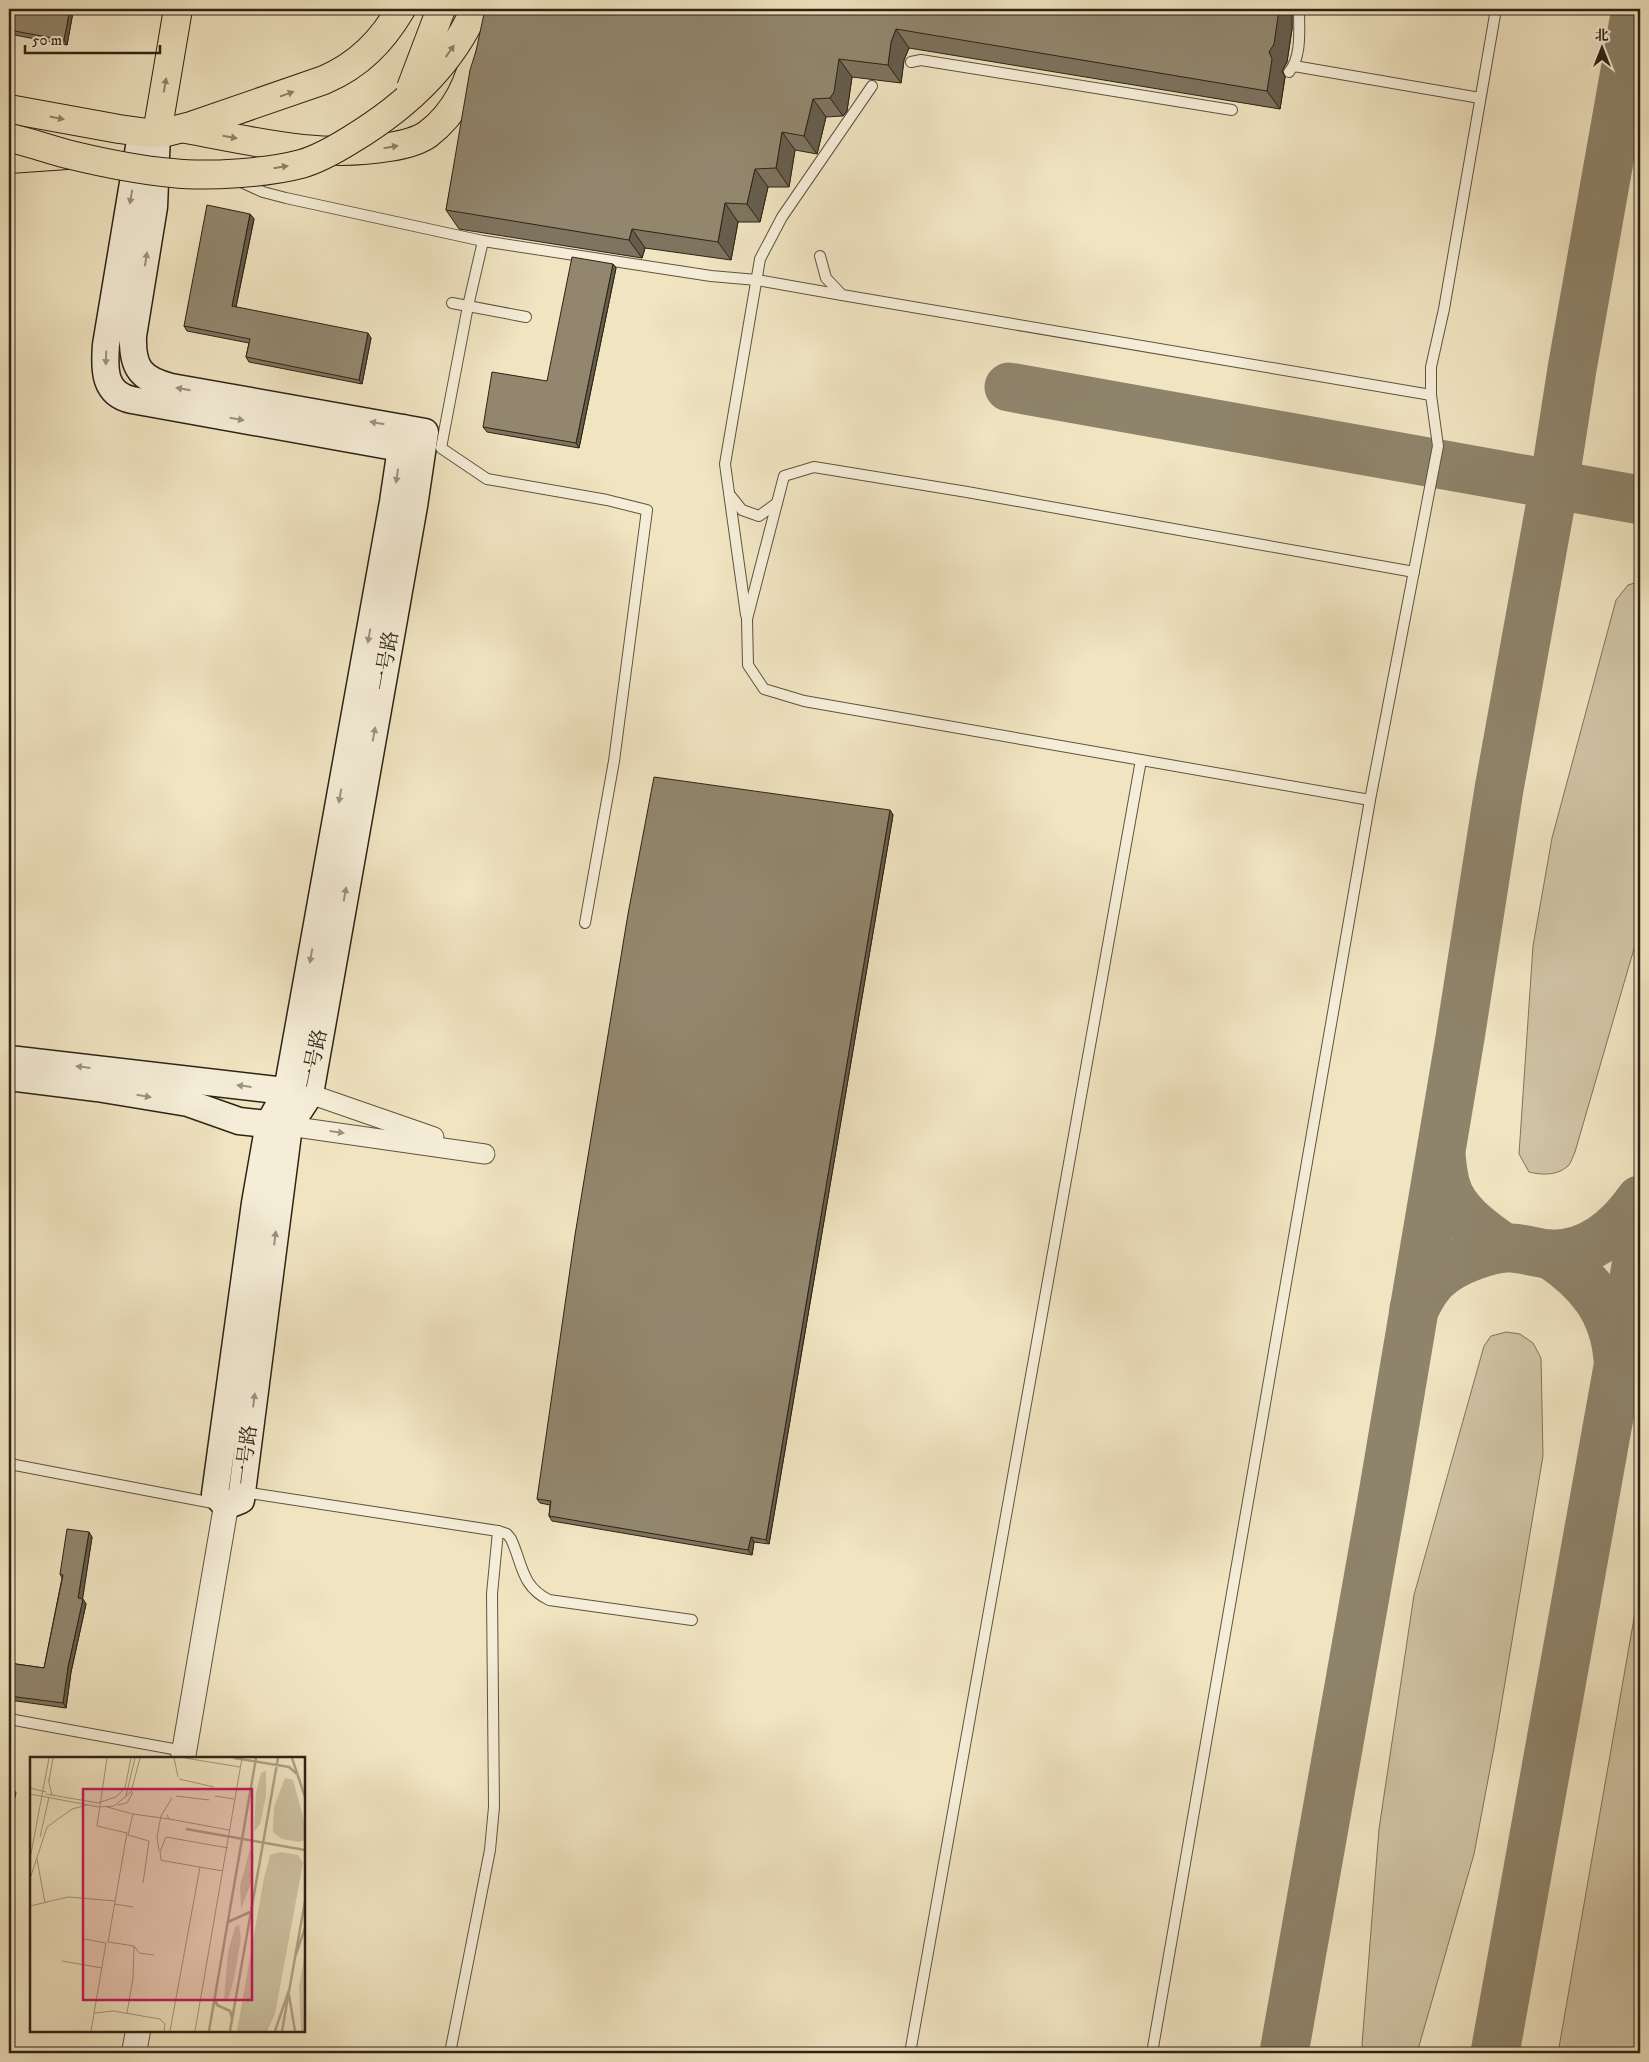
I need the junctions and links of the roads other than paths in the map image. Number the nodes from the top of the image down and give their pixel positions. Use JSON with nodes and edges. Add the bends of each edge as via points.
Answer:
{"nodes":[{"id":1,"x":178,"y":9,"type":"edge"},
{"id":2,"x":401,"y":9,"type":"edge"},
{"id":3,"x":441,"y":9,"type":"edge"},
{"id":4,"x":475,"y":9,"type":"edge"},
{"id":5,"x":485,"y":9,"type":"edge"},
{"id":6,"x":1496,"y":9,"type":"edge"},
{"id":7,"x":1299,"y":11,"type":"dead end"},
{"id":8,"x":911,"y":62,"type":"dead end"},
{"id":9,"x":872,"y":86,"type":"dead end"},
{"id":10,"x":1480,"y":98,"type":"junction"},
{"id":11,"x":406,"y":101,"type":"junction"},
{"id":12,"x":9,"y":108,"type":"edge"},
{"id":13,"x":1232,"y":110,"type":"dead end"},
{"id":14,"x":160,"y":131,"type":"junction"},
{"id":15,"x":9,"y":138,"type":"edge"},
{"id":16,"x":72,"y":155,"type":"junction"},
{"id":17,"x":9,"y":159,"type":"edge"},
{"id":18,"x":203,"y":167,"type":"dead end"},
{"id":19,"x":483,"y":241,"type":"junction"},
{"id":20,"x":820,"y":256,"type":"dead end"},
{"id":21,"x":757,"y":280,"type":"junction"},
{"id":22,"x":842,"y":295,"type":"junction"},
{"id":23,"x":452,"y":303,"type":"dead end"},
{"id":24,"x":468,"y":306,"type":"junction"},
{"id":25,"x":526,"y":317,"type":"dead end"},
{"id":26,"x":1431,"y":395,"type":"junction"},
{"id":27,"x":730,"y":494,"type":"junction"},
{"id":28,"x":777,"y":503,"type":"junction"},
{"id":29,"x":1414,"y":572,"type":"junction"},
{"id":30,"x":747,"y":619,"type":"junction"},
{"id":31,"x":1141,"y":760,"type":"junction"},
{"id":32,"x":1370,"y":800,"type":"junction"},
{"id":33,"x":585,"y":923,"type":"dead end"},
{"id":34,"x":9,"y":1059,"type":"edge"},
{"id":35,"x":9,"y":1078,"type":"edge"},
{"id":36,"x":298,"y":1093,"type":"junction"},
{"id":37,"x":279,"y":1125,"type":"junction"},
{"id":38,"x":10,"y":1464,"type":"edge"},
{"id":39,"x":234,"y":1499,"type":"junction"},
{"id":40,"x":498,"y":1531,"type":"junction"},
{"id":41,"x":692,"y":1620,"type":"dead end"},
{"id":42,"x":9,"y":1719,"type":"edge"},
{"id":43,"x":184,"y":1755,"type":"edge"},
{"id":44,"x":138,"y":2032,"type":"edge"},
{"id":45,"x":134,"y":2053,"type":"edge"},
{"id":46,"x":450,"y":2053,"type":"edge"},
{"id":47,"x":910,"y":2053,"type":"edge"},
{"id":48,"x":1152,"y":2053,"type":"edge"}],
"edges":[{"from":14,"to":1,"type":"main road","one_way":true},
{"from":14,"to":2,"type":"main road","one_way":true,"via":[[340,73],[368,53]]},
{"from":3,"to":11,"type":"main road","bridge":true},
{"from":11,"to":4,"type":"main road","one_way":true,"bridge":true,"via":[[440,65],[468,26]]},
{"from":14,"to":5,"type":"main road","one_way":true,"via":[[341,152],[404,144],[427,134],[445,118],[462,95],[472,70]]},
{"from":6,"to":10,"type":"lane"},
{"from":7,"to":10,"type":"lane","via":[[1299,40],[1292,69]]},
{"from":8,"to":13,"type":"lane","via":[[921,60]]},
{"from":9,"to":21,"type":"lane","via":[[782,217],[760,259]]},
{"from":10,"to":26,"type":"lane","via":[[1431,367]]},
{"from":16,"to":11,"type":"main road","one_way":true,"bridge":true,"via":[[192,175],[278,168],[321,156],[368,129]]},
{"from":12,"to":14,"type":"main road","one_way":true},
{"from":14,"to":36,"type":"main road","name":"一号路","via":[[154,207],[133,336],[136,366],[143,375],[154,383],[170,387],[413,440]]},
{"from":15,"to":16,"type":"main road","bridge":true},
{"from":16,"to":17,"type":"main road","bridge":true},
{"from":18,"to":19,"type":"lane","via":[[263,192]]},
{"from":19,"to":21,"type":"lane","via":[[711,276]]},
{"from":19,"to":24,"type":"lane"},
{"from":20,"to":22,"type":"lane","via":[[826,278]]},
{"from":21,"to":22,"type":"lane"},
{"from":21,"to":27,"type":"lane","via":[[726,464]]},
{"from":22,"to":26,"type":"lane"},
{"from":23,"to":24,"type":"lane"},
{"from":24,"to":25,"type":"lane"},
{"from":24,"to":33,"type":"lane","via":[[441,448],[487,479],[647,510],[614,761]]},
{"from":26,"to":29,"type":"lane","via":[[1438,446]]},
{"from":27,"to":28,"type":"lane","via":[[742,510],[759,516]]},
{"from":27,"to":30,"type":"lane"},
{"from":28,"to":29,"type":"lane","via":[[784,476],[814,467]]},
{"from":28,"to":30,"type":"lane"},
{"from":29,"to":32,"type":"lane"},
{"from":30,"to":31,"type":"lane","via":[[748,665],[764,689],[804,701]]},
{"from":31,"to":32,"type":"lane"},
{"from":31,"to":47,"type":"lane"},
{"from":32,"to":48,"type":"lane"},
{"from":36,"to":34,"type":"main road","one_way":true},
{"from":35,"to":37,"type":"main road","one_way":true,"via":[[188,1103],[239,1121]]},
{"from":36,"to":37,"type":"main road","name":"一号路"},
{"from":37,"to":36,"type":"street","one_way":true,"via":[[486,1154]]},
{"from":37,"to":39,"type":"main road","name":"一号路"},
{"from":38,"to":39,"type":"lane"},
{"from":39,"to":40,"type":"lane"},
{"from":39,"to":43,"type":"street"},
{"from":40,"to":41,"type":"lane","via":[[512,1539],[528,1584],[549,1600]]},
{"from":40,"to":46,"type":"lane","via":[[492,1594],[494,1807],[490,1850]]},
{"from":42,"to":43,"type":"lane"},
{"from":44,"to":45,"type":"street"}]}
